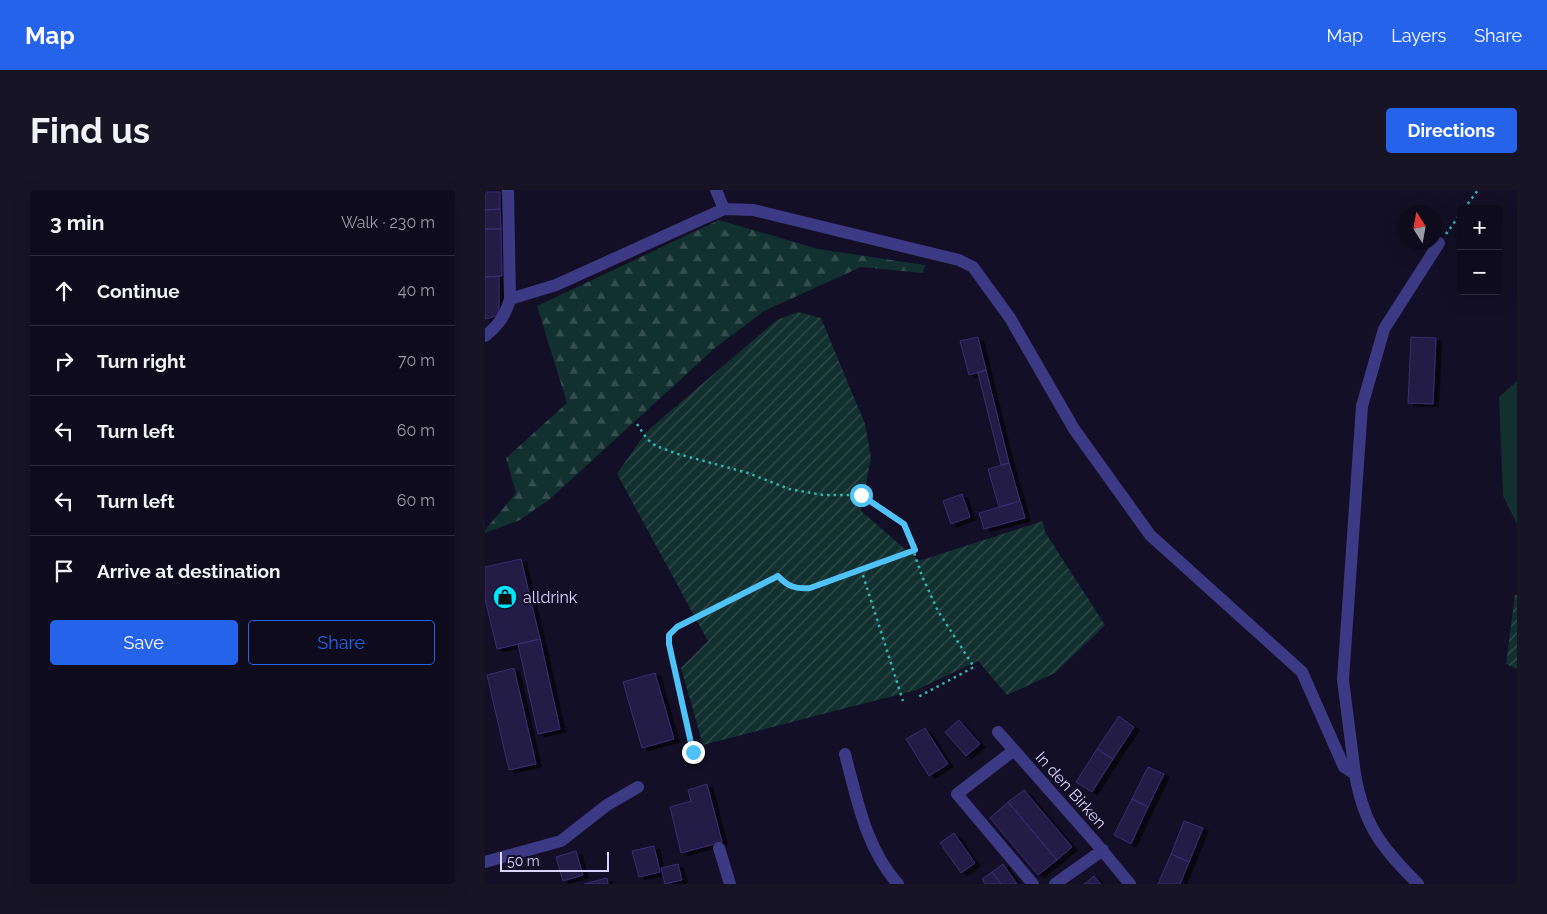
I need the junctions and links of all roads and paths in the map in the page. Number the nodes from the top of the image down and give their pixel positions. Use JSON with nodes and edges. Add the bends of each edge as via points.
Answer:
{"nodes":[{"id":1,"x":508,"y":190,"type":"edge"},
{"id":2,"x":716,"y":190,"type":"edge"},
{"id":3,"x":1478,"y":190,"type":"edge"},
{"id":4,"x":1467,"y":205,"type":"edge"},
{"id":5,"x":724,"y":209,"type":"junction"},
{"id":6,"x":1457,"y":218,"type":"edge"},
{"id":7,"x":1442,"y":239,"type":"edge"},
{"id":8,"x":1434,"y":250,"type":"edge"},
{"id":9,"x":510,"y":299,"type":"junction"},
{"id":10,"x":485,"y":336,"type":"edge"},
{"id":11,"x":637,"y":424,"type":"dead end"},
{"id":12,"x":915,"y":550,"type":"junction"},
{"id":13,"x":861,"y":570,"type":"junction"},
{"id":14,"x":917,"y":697,"type":"dead end"},
{"id":15,"x":903,"y":701,"type":"dead end"},
{"id":16,"x":997,"y":732,"type":"dead end"},
{"id":17,"x":1013,"y":750,"type":"junction"},
{"id":18,"x":693,"y":752,"type":"dead end"},
{"id":19,"x":845,"y":754,"type":"dead end"},
{"id":20,"x":1355,"y":774,"type":"junction"},
{"id":21,"x":639,"y":787,"type":"dead end"},
{"id":22,"x":719,"y":848,"type":"dead end"},
{"id":23,"x":1103,"y":850,"type":"junction"},
{"id":24,"x":485,"y":862,"type":"edge"},
{"id":25,"x":1119,"y":870,"type":"junction"},
{"id":26,"x":730,"y":884,"type":"edge"},
{"id":27,"x":899,"y":884,"type":"edge"},
{"id":28,"x":1033,"y":884,"type":"edge"},
{"id":29,"x":1055,"y":884,"type":"edge"},
{"id":30,"x":1120,"y":884,"type":"edge"},
{"id":31,"x":1131,"y":884,"type":"edge"},
{"id":32,"x":1418,"y":884,"type":"edge"}],
"edges":[{"from":1,"to":9,"type":"street"},
{"from":2,"to":5,"type":"street"},
{"from":3,"to":4,"type":"path"},
{"from":5,"to":9,"type":"street","via":[[556,285]]},
{"from":5,"to":20,"type":"street","via":[[753,210],[959,260],[973,267],[1010,318],[1074,430],[1150,535],[1302,672],[1344,767]]},
{"from":6,"to":7,"type":"path"},
{"from":8,"to":20,"type":"street","via":[[1384,329],[1363,406],[1343,680]]},
{"from":9,"to":10,"type":"street","via":[[506,315]]},
{"from":11,"to":12,"type":"path","via":[[656,446],[686,457],[748,473],[795,490],[823,495],[861,495],[904,524]]},
{"from":12,"to":13,"type":"path"},
{"from":12,"to":14,"type":"path","via":[[922,576],[938,611],[974,667]]},
{"from":13,"to":15,"type":"path"},
{"from":13,"to":18,"type":"path","via":[[810,588],[797,589],[785,584],[778,576],[677,627],[669,635]]},
{"from":16,"to":17,"type":"street","name":"In den Birken"},
{"from":17,"to":23,"type":"street","name":"In den Birken"},
{"from":17,"to":28,"type":"street","via":[[957,794]]},
{"from":19,"to":27,"type":"street","via":[[865,826],[879,858]]},
{"from":20,"to":32,"type":"street","via":[[1370,828]]},
{"from":21,"to":24,"type":"street","via":[[607,805],[561,841]]},
{"from":22,"to":26,"type":"street"},
{"from":23,"to":25,"type":"street","name":"In den Birken"},
{"from":23,"to":29,"type":"street"},
{"from":25,"to":30,"type":"street"},
{"from":25,"to":31,"type":"street","name":"In den Birken"}]}
